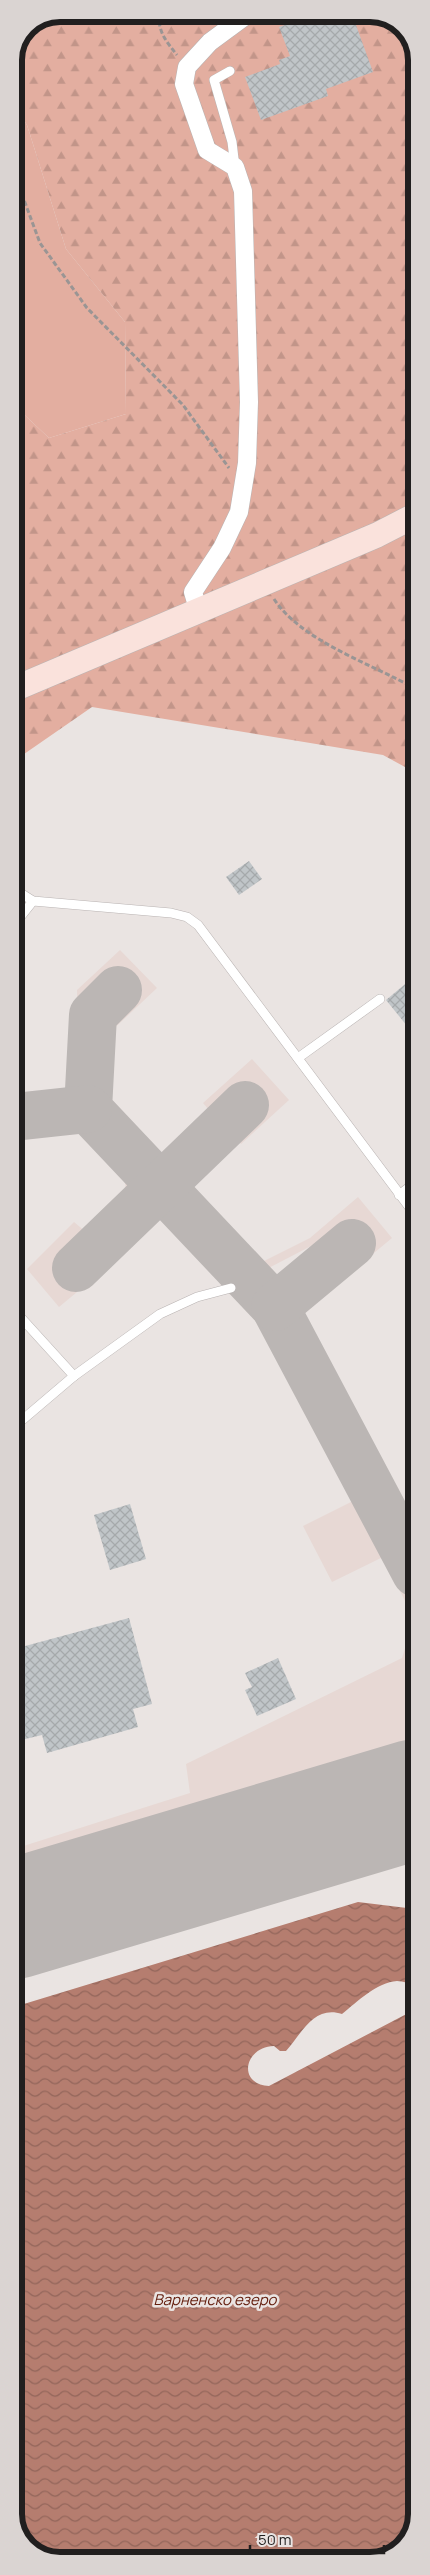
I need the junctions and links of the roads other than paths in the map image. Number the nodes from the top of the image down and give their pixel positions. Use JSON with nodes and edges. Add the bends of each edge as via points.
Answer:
{"nodes":[{"id":1,"x":236,"y":23,"type":"edge"},
{"id":2,"x":230,"y":71,"type":"dead end"},
{"id":3,"x":235,"y":167,"type":"junction"},
{"id":4,"x":407,"y":520,"type":"edge"},
{"id":5,"x":198,"y":609,"type":"junction"},
{"id":6,"x":22,"y":684,"type":"edge"},
{"id":7,"x":22,"y":892,"type":"edge"},
{"id":8,"x":22,"y":895,"type":"edge"},
{"id":9,"x":33,"y":902,"type":"junction"},
{"id":10,"x":22,"y":915,"type":"edge"},
{"id":11,"x":380,"y":999,"type":"dead end"},
{"id":12,"x":298,"y":1058,"type":"junction"},
{"id":13,"x":407,"y":1189,"type":"edge"},
{"id":14,"x":400,"y":1195,"type":"junction"},
{"id":15,"x":407,"y":1205,"type":"edge"},
{"id":16,"x":231,"y":1288,"type":"dead end"},
{"id":17,"x":23,"y":1319,"type":"edge"},
{"id":18,"x":74,"y":1376,"type":"junction"},
{"id":19,"x":23,"y":1420,"type":"edge"}],
"edges":[{"from":1,"to":3,"type":"street","via":[[210,42],[187,67],[184,84],[203,143],[213,156]]},
{"from":2,"to":3,"type":"lane","via":[[214,80],[232,142]]},
{"from":3,"to":5,"type":"street","via":[[243,192],[247,463],[240,512],[222,548],[193,592]]},
{"from":4,"to":5,"type":"street"},
{"from":5,"to":6,"type":"street"},
{"from":7,"to":9,"type":"lane"},
{"from":8,"to":9,"type":"lane"},
{"from":9,"to":10,"type":"lane"},
{"from":9,"to":12,"type":"lane","via":[[187,917],[198,924]]},
{"from":11,"to":12,"type":"lane"},
{"from":12,"to":14,"type":"lane"},
{"from":13,"to":14,"type":"lane"},
{"from":14,"to":15,"type":"lane"},
{"from":16,"to":18,"type":"lane","via":[[197,1297],[160,1314]]},
{"from":17,"to":18,"type":"lane"},
{"from":18,"to":19,"type":"lane"}]}
